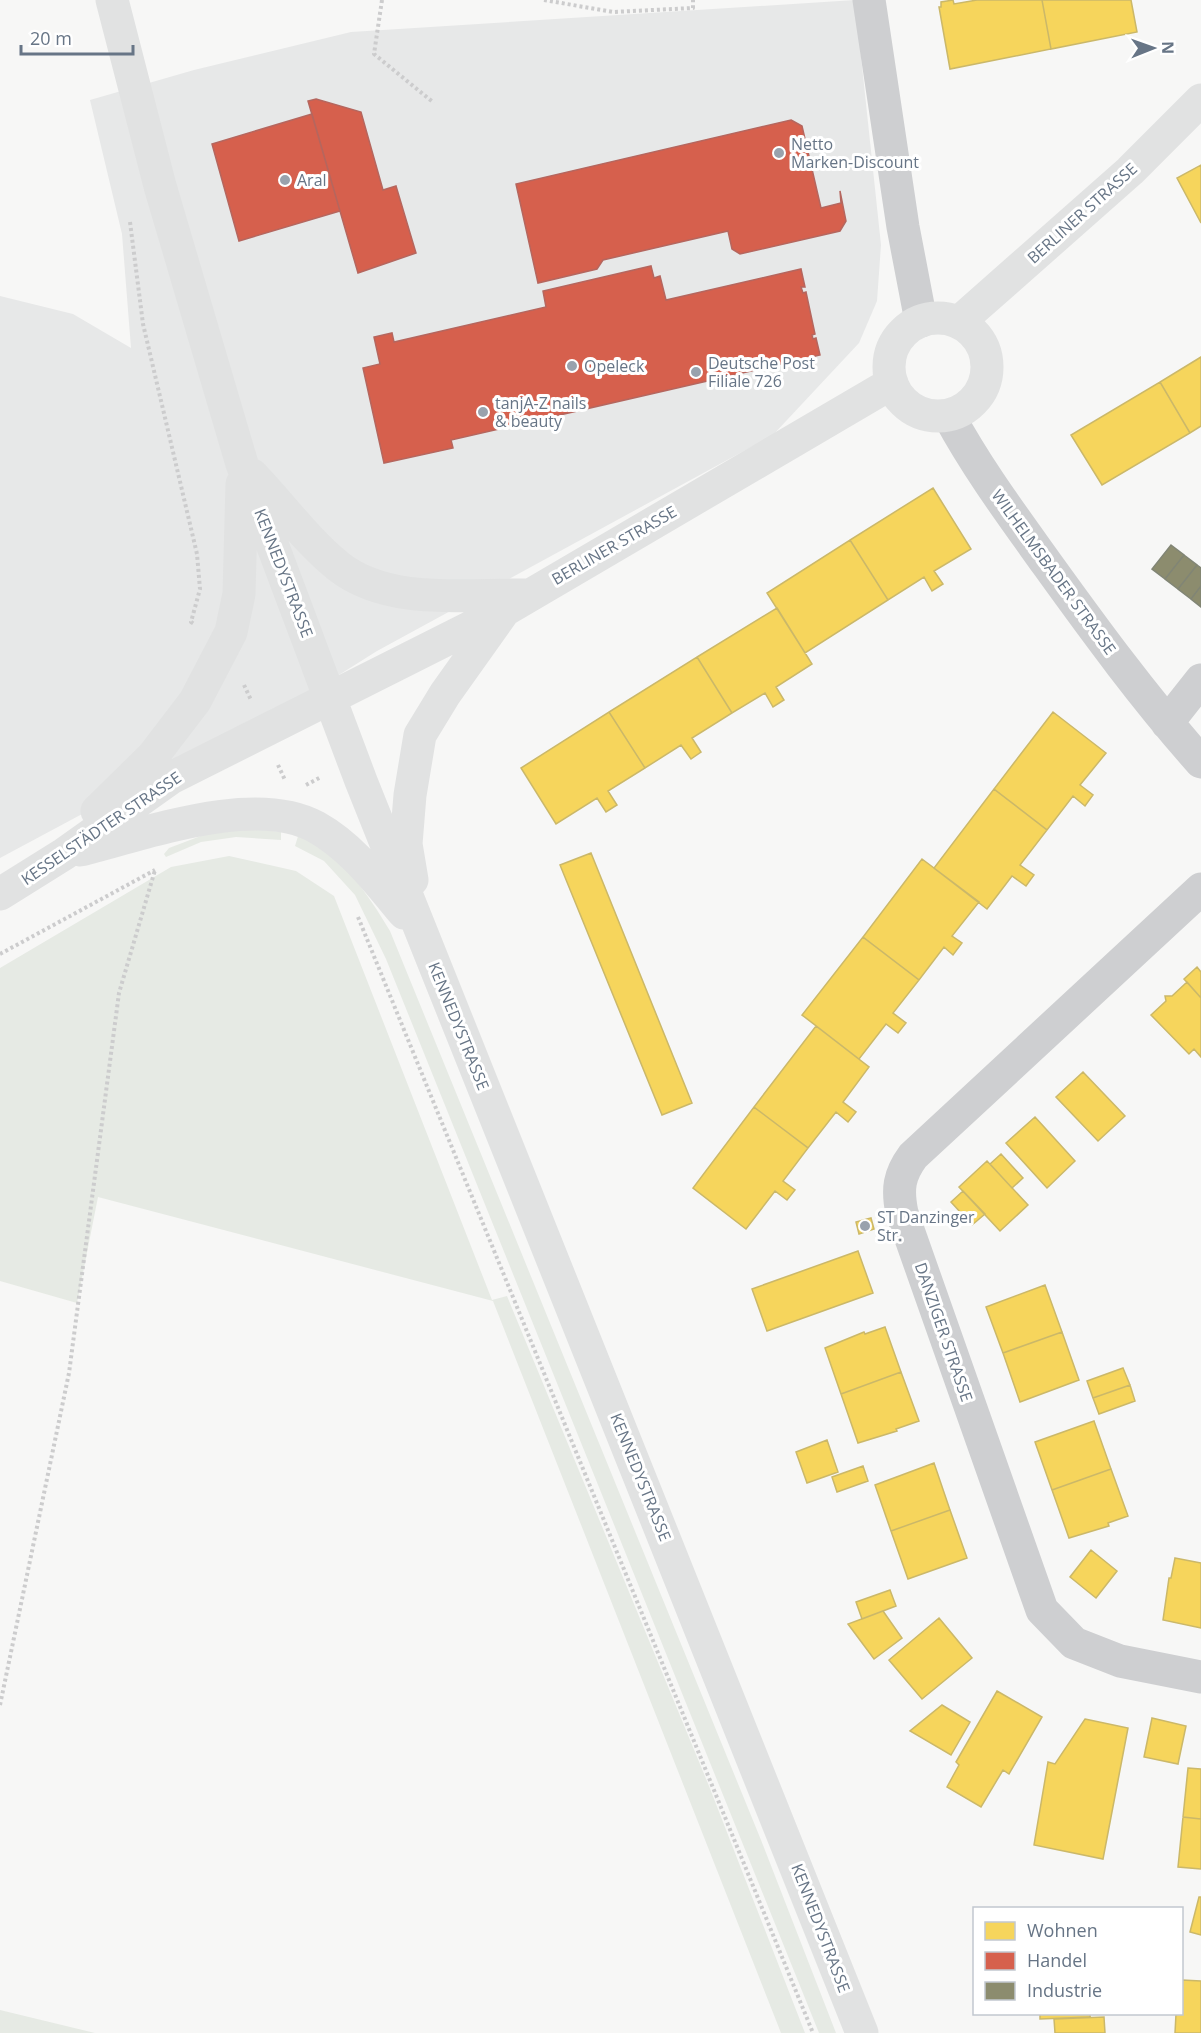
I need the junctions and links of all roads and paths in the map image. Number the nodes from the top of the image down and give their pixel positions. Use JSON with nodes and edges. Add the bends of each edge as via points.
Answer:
{"nodes":[{"id":1,"x":112,"y":0,"type":"edge"},
{"id":2,"x":382,"y":0,"type":"edge"},
{"id":3,"x":544,"y":0,"type":"edge"},
{"id":4,"x":693,"y":0,"type":"edge"},
{"id":5,"x":869,"y":0,"type":"edge"},
{"id":6,"x":1201,"y":100,"type":"edge"},
{"id":7,"x":434,"y":103,"type":"dead end"},
{"id":8,"x":130,"y":220,"type":"dead end"},
{"id":9,"x":921,"y":321,"type":"junction"},
{"id":10,"x":959,"y":322,"type":"junction"},
{"id":11,"x":892,"y":383,"type":"junction"},
{"id":12,"x":949,"y":416,"type":"junction"},
{"id":13,"x":242,"y":464,"type":"junction"},
{"id":14,"x":516,"y":602,"type":"junction"},
{"id":15,"x":223,"y":649,"type":"junction"},
{"id":16,"x":1201,"y":680,"type":"edge"},
{"id":17,"x":331,"y":698,"type":"junction"},
{"id":18,"x":1167,"y":723,"type":"junction"},
{"id":19,"x":265,"y":731,"type":"junction"},
{"id":20,"x":1201,"y":762,"type":"edge"},
{"id":21,"x":292,"y":817,"type":"junction"},
{"id":22,"x":64,"y":854,"type":"junction"},
{"id":23,"x":166,"y":865,"type":"dead end"},
{"id":24,"x":155,"y":869,"type":"junction"},
{"id":25,"x":32,"y":874,"type":"junction"},
{"id":26,"x":1201,"y":889,"type":"edge"},
{"id":27,"x":0,"y":894,"type":"edge"},
{"id":28,"x":356,"y":911,"type":"dead end"},
{"id":29,"x":421,"y":932,"type":"junction"},
{"id":30,"x":0,"y":954,"type":"edge"},
{"id":31,"x":1201,"y":1677,"type":"edge"},
{"id":32,"x":0,"y":1705,"type":"edge"},
{"id":33,"x":813,"y":2033,"type":"edge"},
{"id":34,"x":862,"y":2033,"type":"edge"}],
"edges":[{"from":1,"to":13,"type":"main road","name":"KENNEDYSTRASSE","via":[[160,186]]},
{"from":2,"to":7,"type":"path","via":[[374,54]]},
{"from":3,"to":4,"type":"path","via":[[614,12],[693,8]]},
{"from":5,"to":9,"type":"street"},
{"from":6,"to":10,"type":"main road","name":"BERLINER STRASSE","via":[[1130,171]]},
{"from":8,"to":15,"type":"path","via":[[143,324],[197,554],[200,589],[192,622]]},
{"from":9,"to":10,"type":"main road","via":[[933,317]]},
{"from":9,"to":11,"type":"main road","via":[[909,326],[894,346],[889,358]]},
{"from":10,"to":12,"type":"main road","via":[[981,344],[987,359],[987,375],[972,402]]},
{"from":11,"to":12,"type":"main road","via":[[911,408],[937,417]]},
{"from":11,"to":14,"type":"main road","name":"BERLINER STRASSE"},
{"from":12,"to":18,"type":"street","name":"WILHELMSBADER STRASSE","via":[[972,460],[1096,633]]},
{"from":13,"to":14,"type":"main road","via":[[318,547],[339,566],[369,584],[442,596]]},
{"from":13,"to":15,"type":"main road","via":[[239,594]]},
{"from":13,"to":17,"type":"main road","name":"KENNEDYSTRASSE"},
{"from":14,"to":17,"type":"main road","name":"BERLINER STRASSE"},
{"from":14,"to":29,"type":"main road","via":[[420,735],[406,844]]},
{"from":15,"to":19,"type":"path"},
{"from":15,"to":25,"type":"main road","via":[[195,701],[153,756]]},
{"from":16,"to":18,"type":"street"},
{"from":17,"to":19,"type":"main road","name":"KESSELSTÄDTER STRASSE"},
{"from":17,"to":29,"type":"main road","name":"KENNEDYSTRASSE"},
{"from":18,"to":20,"type":"street","name":"WILHELMSBADER STRASSE"},
{"from":19,"to":21,"type":"path","via":[[290,794]]},
{"from":19,"to":22,"type":"main road","name":"KESSELSTÄDTER STRASSE","via":[[171,778]]},
{"from":21,"to":22,"type":"main road","via":[[255,812],[205,820]]},
{"from":21,"to":29,"type":"main road","via":[[341,844]]},
{"from":22,"to":25,"type":"main road","name":"KESSELSTÄDTER STRASSE"},
{"from":23,"to":24,"type":"path"},
{"from":24,"to":30,"type":"path"},
{"from":24,"to":32,"type":"path","via":[[119,993],[69,1373]]},
{"from":25,"to":27,"type":"main road","name":"KESSELSTÄDTER STRASSE"},
{"from":26,"to":31,"type":"street","name":"DANZIGER STRASSE","via":[[913,1156],[902,1171],[898,1192],[902,1213],[1041,1610],[1074,1643],[1120,1661]]},
{"from":28,"to":33,"type":"path"},
{"from":29,"to":34,"type":"main road","name":"KENNEDYSTRASSE"}]}
